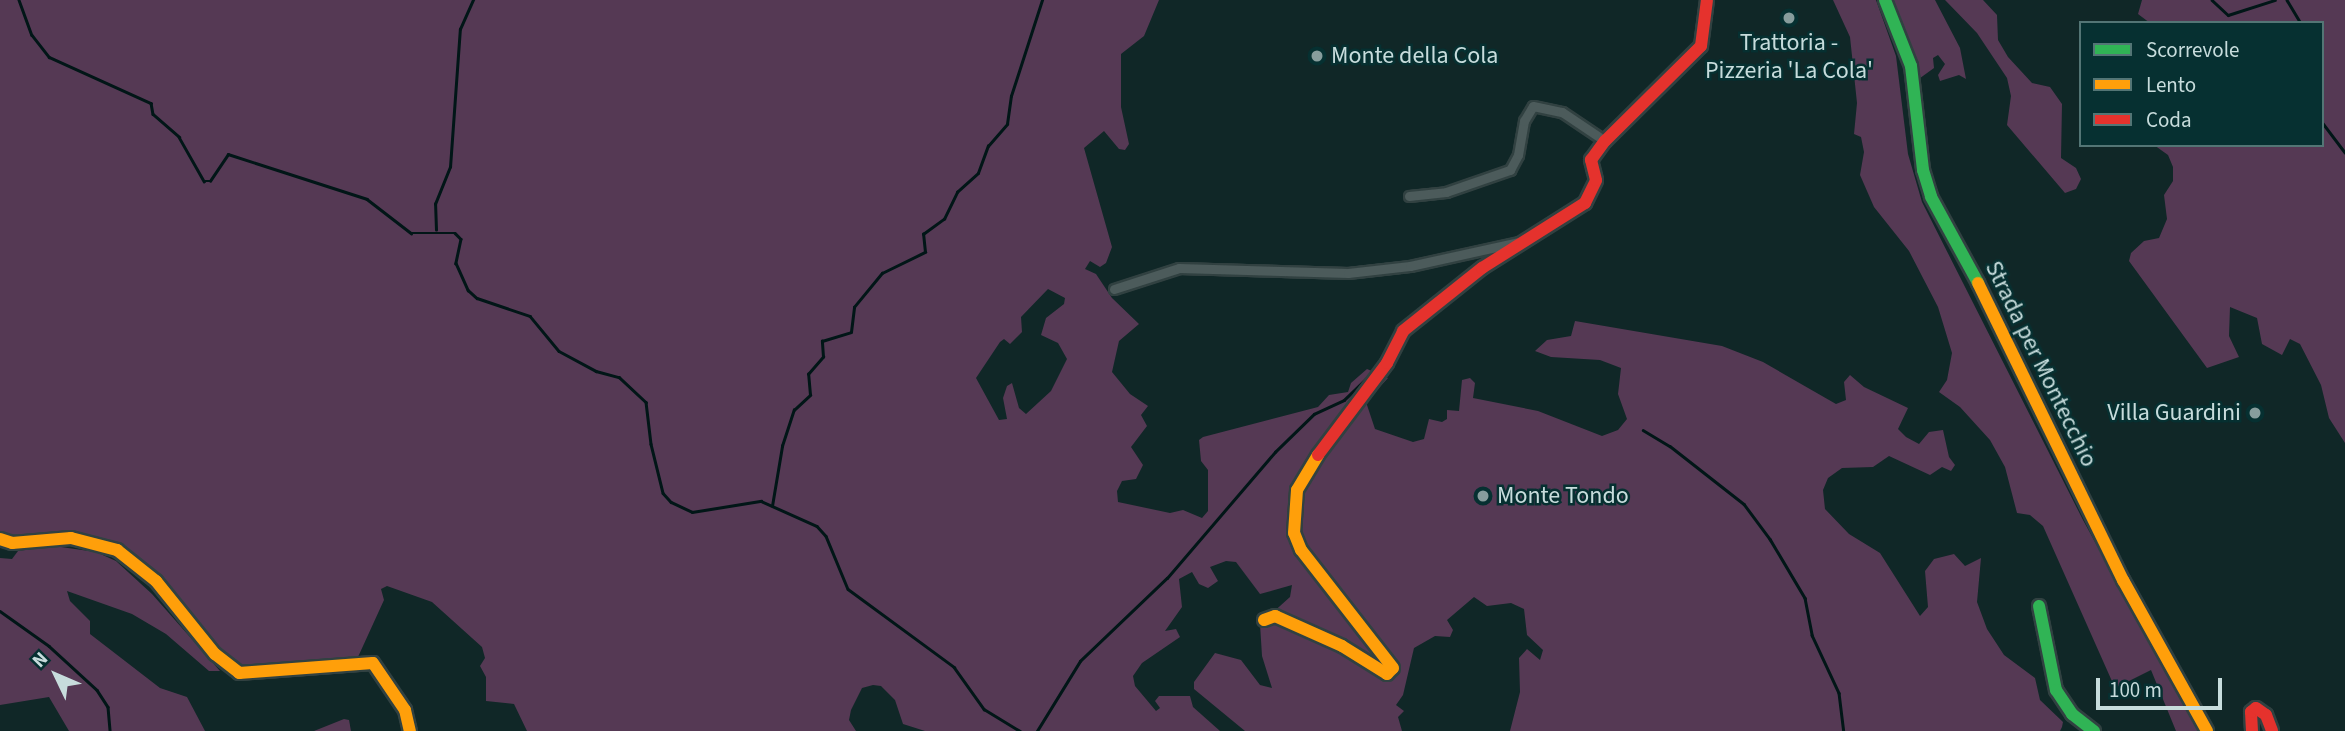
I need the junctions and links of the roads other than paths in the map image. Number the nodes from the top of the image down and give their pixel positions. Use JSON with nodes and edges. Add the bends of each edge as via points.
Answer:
{"nodes":[{"id":1,"x":1707,"y":0,"type":"edge"},
{"id":2,"x":1885,"y":0,"type":"edge"},
{"id":3,"x":1605,"y":141,"type":"junction"},
{"id":4,"x":1409,"y":195,"type":"dead end"},
{"id":5,"x":1527,"y":242,"type":"junction"},
{"id":6,"x":1114,"y":289,"type":"dead end"},
{"id":7,"x":0,"y":539,"type":"edge"},
{"id":8,"x":2039,"y":606,"type":"dead end"},
{"id":9,"x":1264,"y":620,"type":"dead end"},
{"id":10,"x":410,"y":731,"type":"edge"},
{"id":11,"x":2094,"y":731,"type":"edge"},
{"id":12,"x":2207,"y":731,"type":"edge"},
{"id":13,"x":2252,"y":731,"type":"edge"},
{"id":14,"x":2272,"y":731,"type":"edge"}],
"edges":[{"from":1,"to":3,"type":"street","via":[[1701,46]]},
{"from":2,"to":12,"type":"street","name":"Strada per Montecchio","via":[[1912,66],[1923,170],[1931,197],[1953,231],[2123,580]]},
{"from":3,"to":4,"type":"street","via":[[1562,112],[1533,106],[1510,170],[1434,194]]},
{"from":3,"to":5,"type":"street","via":[[1591,160],[1596,180],[1586,202]]},
{"from":5,"to":6,"type":"street","via":[[1349,273],[1179,268]]},
{"from":5,"to":9,"type":"street","via":[[1482,268],[1403,331],[1387,363],[1297,490],[1294,533],[1301,550],[1393,668],[1387,674],[1342,646],[1275,616]]},
{"from":7,"to":10,"type":"street","via":[[12,543],[71,538],[117,550],[156,581],[215,654],[239,673],[359,660],[373,663],[405,710]]},
{"from":8,"to":11,"type":"street","via":[[2056,690],[2072,714]]},
{"from":13,"to":14,"type":"street","via":[[2251,712],[2256,708],[2266,715]]}]}
